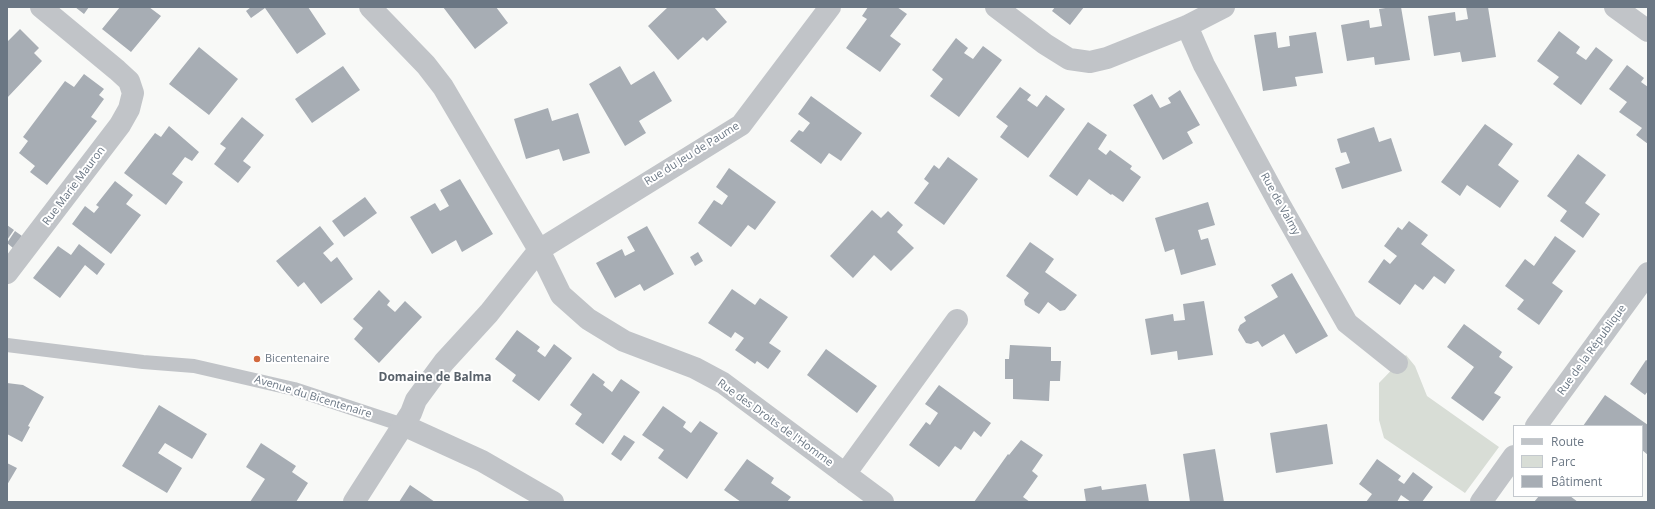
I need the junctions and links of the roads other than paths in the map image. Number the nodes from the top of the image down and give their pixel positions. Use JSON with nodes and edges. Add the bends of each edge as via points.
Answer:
{"nodes":[{"id":1,"x":41,"y":7,"type":"edge"},
{"id":2,"x":370,"y":7,"type":"edge"},
{"id":3,"x":830,"y":7,"type":"edge"},
{"id":4,"x":996,"y":7,"type":"edge"},
{"id":5,"x":1224,"y":7,"type":"edge"},
{"id":6,"x":1615,"y":7,"type":"edge"},
{"id":7,"x":1187,"y":26,"type":"junction"},
{"id":8,"x":1648,"y":31,"type":"edge"},
{"id":9,"x":539,"y":250,"type":"junction"},
{"id":10,"x":7,"y":273,"type":"edge"},
{"id":11,"x":1648,"y":273,"type":"edge"},
{"id":12,"x":957,"y":320,"type":"dead end"},
{"id":13,"x":7,"y":345,"type":"edge"},
{"id":14,"x":1397,"y":363,"type":"dead end"},
{"id":15,"x":403,"y":425,"type":"junction"},
{"id":16,"x":1537,"y":425,"type":"edge"},
{"id":17,"x":1513,"y":457,"type":"edge"},
{"id":18,"x":844,"y":474,"type":"junction"},
{"id":19,"x":354,"y":502,"type":"edge"},
{"id":20,"x":553,"y":502,"type":"edge"},
{"id":21,"x":883,"y":502,"type":"edge"},
{"id":22,"x":1481,"y":502,"type":"edge"}],
"edges":[{"from":1,"to":10,"type":"street","name":"Rue Marie Mauron","via":[[129,81],[133,93],[129,110],[120,125]]},
{"from":2,"to":9,"type":"street","via":[[426,65],[443,87]]},
{"from":3,"to":9,"type":"street","name":"Rue du Jeu de Paume","via":[[741,125]]},
{"from":4,"to":7,"type":"street","via":[[1069,59],[1090,62],[1107,58]]},
{"from":5,"to":7,"type":"street"},
{"from":6,"to":8,"type":"street"},
{"from":7,"to":14,"type":"street","name":"Rue de Valmy","via":[[1212,79],[1347,323]]},
{"from":9,"to":15,"type":"street","name":"Rue du Jeu de Paume","via":[[444,362],[416,400]]},
{"from":9,"to":18,"type":"street","name":"Rue des Droits de l'Homme","via":[[562,295],[588,319],[624,341],[695,368],[723,383]]},
{"from":11,"to":16,"type":"street","name":"Rue de la République"},
{"from":12,"to":18,"type":"street","name":"Rue des Droits de l'Homme"},
{"from":13,"to":15,"type":"lane","name":"Avenue du Bicentenaire","via":[[194,366],[294,389]]},
{"from":15,"to":19,"type":"street","name":"Rue du Jeu de Paume"},
{"from":15,"to":20,"type":"street","name":"Avenue du Bicentenaire","via":[[482,461]]},
{"from":17,"to":22,"type":"street"},
{"from":18,"to":21,"type":"street","name":"Rue des Droits de l'Homme"}]}
